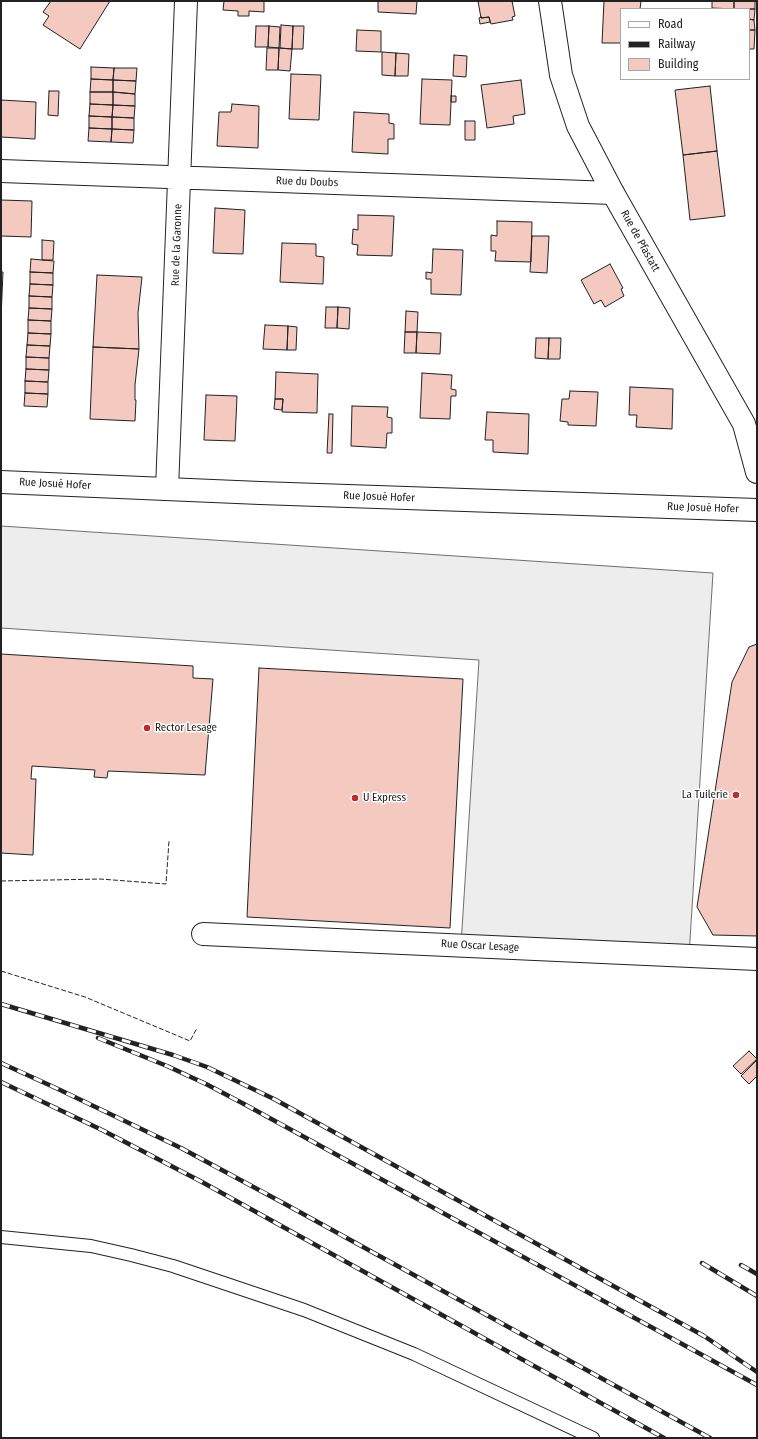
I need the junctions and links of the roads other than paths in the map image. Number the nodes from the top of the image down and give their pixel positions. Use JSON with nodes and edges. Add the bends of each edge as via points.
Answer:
{"nodes":[{"id":1,"x":186,"y":1,"type":"edge"},
{"id":2,"x":550,"y":1,"type":"edge"},
{"id":3,"x":1,"y":171,"type":"edge"},
{"id":4,"x":180,"y":178,"type":"junction"},
{"id":5,"x":613,"y":193,"type":"junction"},
{"id":6,"x":757,"y":472,"type":"edge"},
{"id":7,"x":1,"y":482,"type":"edge"},
{"id":8,"x":167,"y":489,"type":"junction"},
{"id":9,"x":757,"y":510,"type":"edge"},
{"id":10,"x":203,"y":934,"type":"dead end"},
{"id":11,"x":757,"y":959,"type":"edge"},
{"id":12,"x":1,"y":1237,"type":"edge"},
{"id":13,"x":593,"y":1438,"type":"edge"}],
"edges":[{"from":1,"to":4,"type":"street","name":"Rue de la Garonne"},
{"from":2,"to":5,"type":"street","name":"Rue de Pfastatt","via":[[561,75],[575,118]]},
{"from":3,"to":4,"type":"street","name":"Rue du Doubs"},
{"from":4,"to":5,"type":"street","name":"Rue du Doubs"},
{"from":4,"to":8,"type":"street","name":"Rue de la Garonne"},
{"from":5,"to":6,"type":"street","name":"Rue de Pfastatt","via":[[744,424]]},
{"from":7,"to":8,"type":"street","name":"Rue Josué Hofer"},
{"from":8,"to":9,"type":"street","name":"Rue Josué Hofer"},
{"from":10,"to":11,"type":"street","name":"Rue Oscar Lesage"},
{"from":12,"to":13,"type":"lane","via":[[91,1246],[131,1255],[173,1266],[304,1310],[414,1354]]}]}
